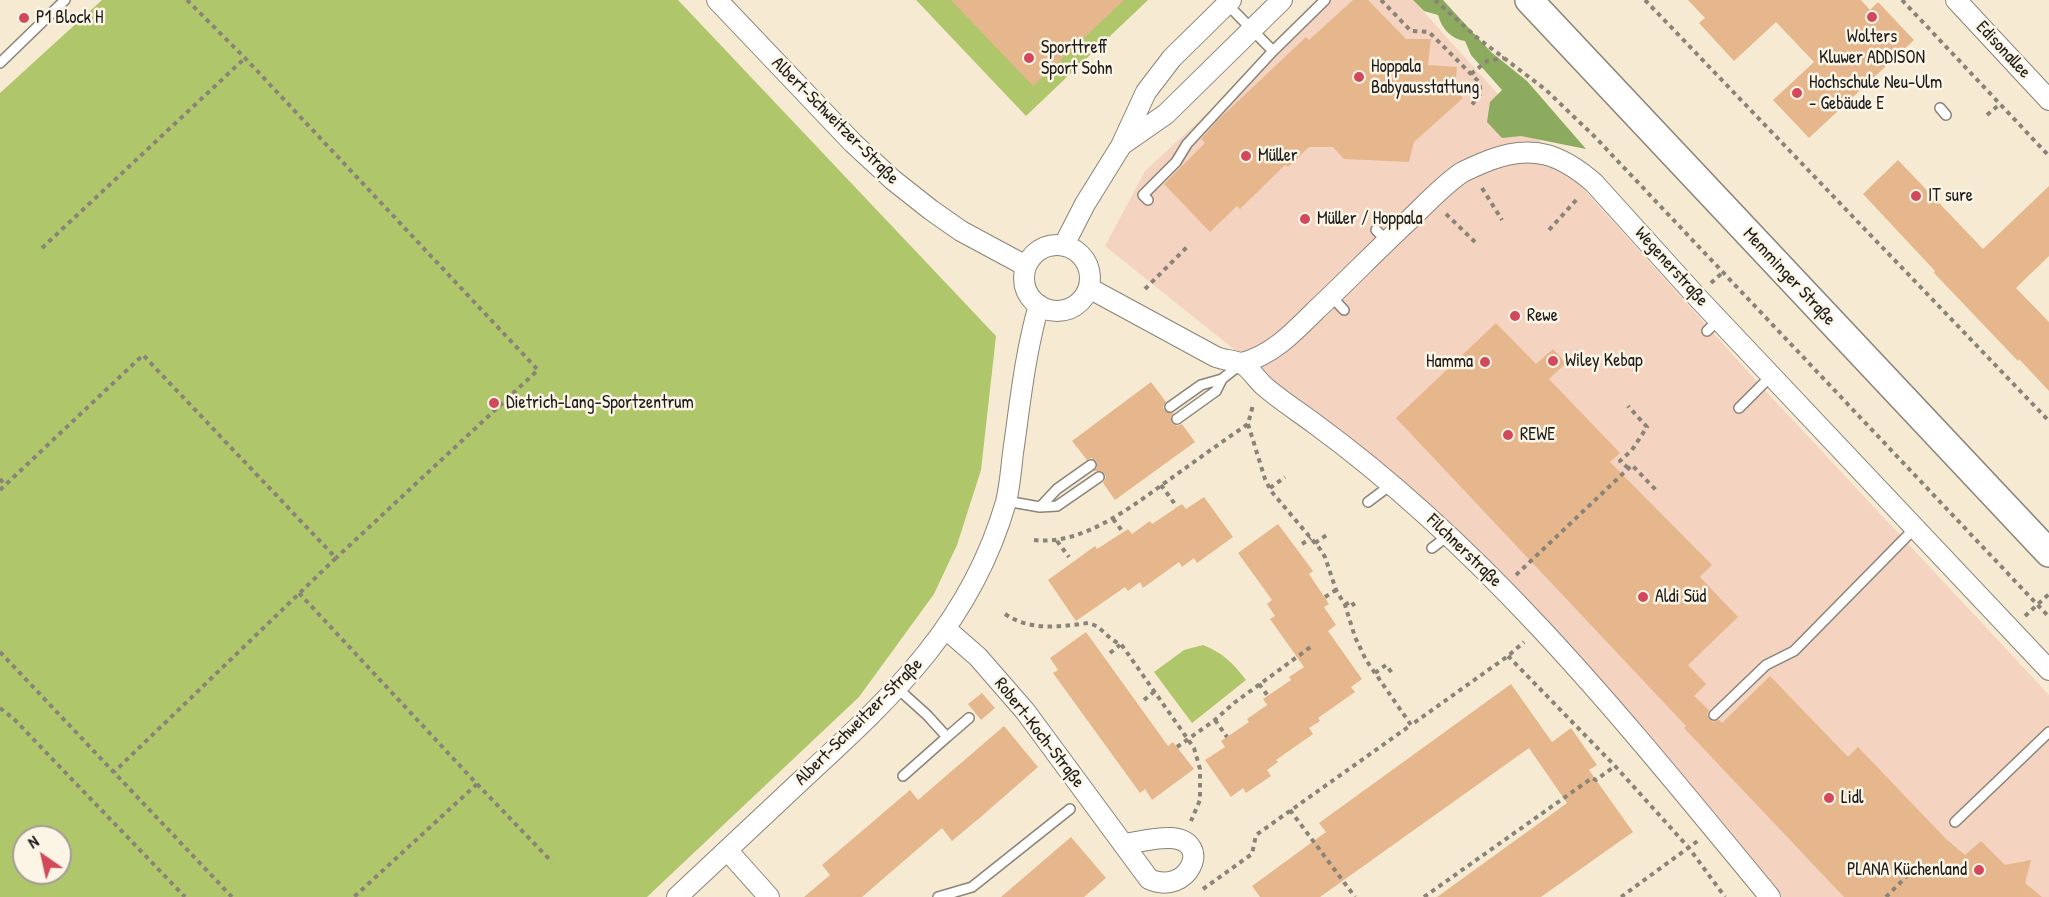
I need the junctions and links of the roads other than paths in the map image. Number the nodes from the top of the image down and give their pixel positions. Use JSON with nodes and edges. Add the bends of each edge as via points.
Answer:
{"nodes":[{"id":1,"x":66,"y":0,"type":"edge"},
{"id":2,"x":717,"y":0,"type":"edge"},
{"id":3,"x":1282,"y":0,"type":"edge"},
{"id":4,"x":1325,"y":0,"type":"edge"},
{"id":5,"x":1529,"y":0,"type":"edge"},
{"id":6,"x":1956,"y":0,"type":"edge"},
{"id":7,"x":1229,"y":2,"type":"edge"},
{"id":8,"x":1251,"y":29,"type":"junction"},
{"id":9,"x":1273,"y":51,"type":"junction"},
{"id":10,"x":0,"y":63,"type":"edge"},
{"id":11,"x":2049,"y":100,"type":"edge"},
{"id":12,"x":1120,"y":146,"type":"junction"},
{"id":13,"x":1148,"y":200,"type":"dead end"},
{"id":14,"x":1064,"y":245,"type":"junction"},
{"id":15,"x":1026,"y":266,"type":"junction"},
{"id":16,"x":1089,"y":288,"type":"junction"},
{"id":17,"x":1039,"y":305,"type":"junction"},
{"id":18,"x":1242,"y":363,"type":"junction"},
{"id":19,"x":1771,"y":376,"type":"junction"},
{"id":20,"x":1222,"y":379,"type":"junction"},
{"id":21,"x":1170,"y":407,"type":"dead end"},
{"id":22,"x":1738,"y":408,"type":"dead end"},
{"id":23,"x":1178,"y":419,"type":"dead end"},
{"id":24,"x":1091,"y":465,"type":"dead end"},
{"id":25,"x":1099,"y":477,"type":"dead end"},
{"id":26,"x":1392,"y":484,"type":"junction"},
{"id":27,"x":1006,"y":501,"type":"junction"},
{"id":28,"x":1368,"y":502,"type":"dead end"},
{"id":29,"x":1040,"y":507,"type":"junction"},
{"id":30,"x":1915,"y":528,"type":"junction"},
{"id":31,"x":1449,"y":535,"type":"junction"},
{"id":32,"x":1432,"y":548,"type":"dead end"},
{"id":33,"x":2049,"y":553,"type":"edge"},
{"id":34,"x":946,"y":629,"type":"junction"},
{"id":35,"x":2049,"y":670,"type":"edge"},
{"id":36,"x":897,"y":688,"type":"junction"},
{"id":37,"x":1714,"y":715,"type":"dead end"},
{"id":38,"x":969,"y":718,"type":"dead end"},
{"id":39,"x":2049,"y":732,"type":"edge"},
{"id":40,"x":947,"y":737,"type":"junction"},
{"id":41,"x":903,"y":777,"type":"dead end"},
{"id":42,"x":1070,"y":809,"type":"dead end"},
{"id":43,"x":1955,"y":822,"type":"dead end"},
{"id":44,"x":1124,"y":844,"type":"junction"},
{"id":45,"x":727,"y":850,"type":"junction"},
{"id":46,"x":677,"y":897,"type":"edge"},
{"id":47,"x":769,"y":897,"type":"edge"},
{"id":48,"x":938,"y":897,"type":"edge"},
{"id":49,"x":1770,"y":897,"type":"edge"}],
"edges":[{"from":1,"to":10,"type":"lane"},
{"from":2,"to":15,"type":"street","name":"Albert-Schweitzer-Straße","via":[[893,180],[961,231]]},
{"from":3,"to":8,"type":"street"},
{"from":4,"to":9,"type":"lane"},
{"from":5,"to":33,"type":"main road","name":"Memminger Straße"},
{"from":6,"to":11,"type":"street","name":"Edisonallee"},
{"from":7,"to":8,"type":"lane"},
{"from":7,"to":12,"type":"street","via":[[1172,58],[1146,92]]},
{"from":8,"to":9,"type":"lane"},
{"from":8,"to":12,"type":"street","via":[[1166,114]]},
{"from":9,"to":13,"type":"lane","via":[[1143,195]]},
{"from":12,"to":14,"type":"street"},
{"from":14,"to":15,"type":"street","via":[[1044,247]]},
{"from":14,"to":16,"type":"street","via":[[1078,251],[1088,264]]},
{"from":15,"to":17,"type":"street","via":[[1025,286]]},
{"from":16,"to":17,"type":"street","via":[[1081,301],[1068,310],[1052,311]]},
{"from":16,"to":18,"type":"street","via":[[1216,357]]},
{"from":17,"to":27,"type":"street","name":"Albert-Schweitzer-Straße"},
{"from":18,"to":19,"type":"street","name":"Wegenerstraße","via":[[1264,355],[1338,303],[1381,235],[1462,172],[1524,151],[1549,155],[1572,165],[1594,183],[1713,325]]},
{"from":18,"to":20,"type":"lane"},
{"from":18,"to":26,"type":"street","name":"Filchnerstraße","via":[[1328,438],[1356,454]]},
{"from":19,"to":22,"type":"lane"},
{"from":19,"to":30,"type":"street","name":"Wegenerstraße"},
{"from":20,"to":21,"type":"lane","via":[[1202,385]]},
{"from":20,"to":23,"type":"lane","via":[[1216,391]]},
{"from":24,"to":29,"type":"lane","via":[[1057,489]]},
{"from":25,"to":29,"type":"lane","via":[[1057,506]]},
{"from":26,"to":28,"type":"lane"},
{"from":26,"to":31,"type":"street","name":"Filchnerstraße"},
{"from":27,"to":29,"type":"lane"},
{"from":27,"to":34,"type":"street","name":"Albert-Schweitzer-Straße","via":[[978,575]]},
{"from":30,"to":35,"type":"street","name":"Wegenerstraße"},
{"from":30,"to":37,"type":"lane","via":[[1794,651],[1766,665]]},
{"from":31,"to":32,"type":"lane"},
{"from":31,"to":49,"type":"street","name":"Filchnerstraße","via":[[1540,628]]},
{"from":34,"to":36,"type":"street","name":"Albert-Schweitzer-Straße"},
{"from":34,"to":44,"type":"street","name":"Robert-Koch-Straße","via":[[978,657],[1025,711]]},
{"from":36,"to":40,"type":"lane"},
{"from":36,"to":45,"type":"street","name":"Albert-Schweitzer-Straße"},
{"from":38,"to":40,"type":"lane"},
{"from":39,"to":43,"type":"lane"},
{"from":40,"to":41,"type":"lane"},
{"from":42,"to":48,"type":"lane","via":[[972,887]]},
{"from":44,"to":44,"type":"street","name":"Robert-Koch-Straße","via":[[1149,879],[1163,888],[1186,882],[1193,868],[1191,852],[1180,840],[1163,838]]},
{"from":45,"to":46,"type":"street","name":"Albert-Schweitzer-Straße"},
{"from":45,"to":47,"type":"street"}]}
